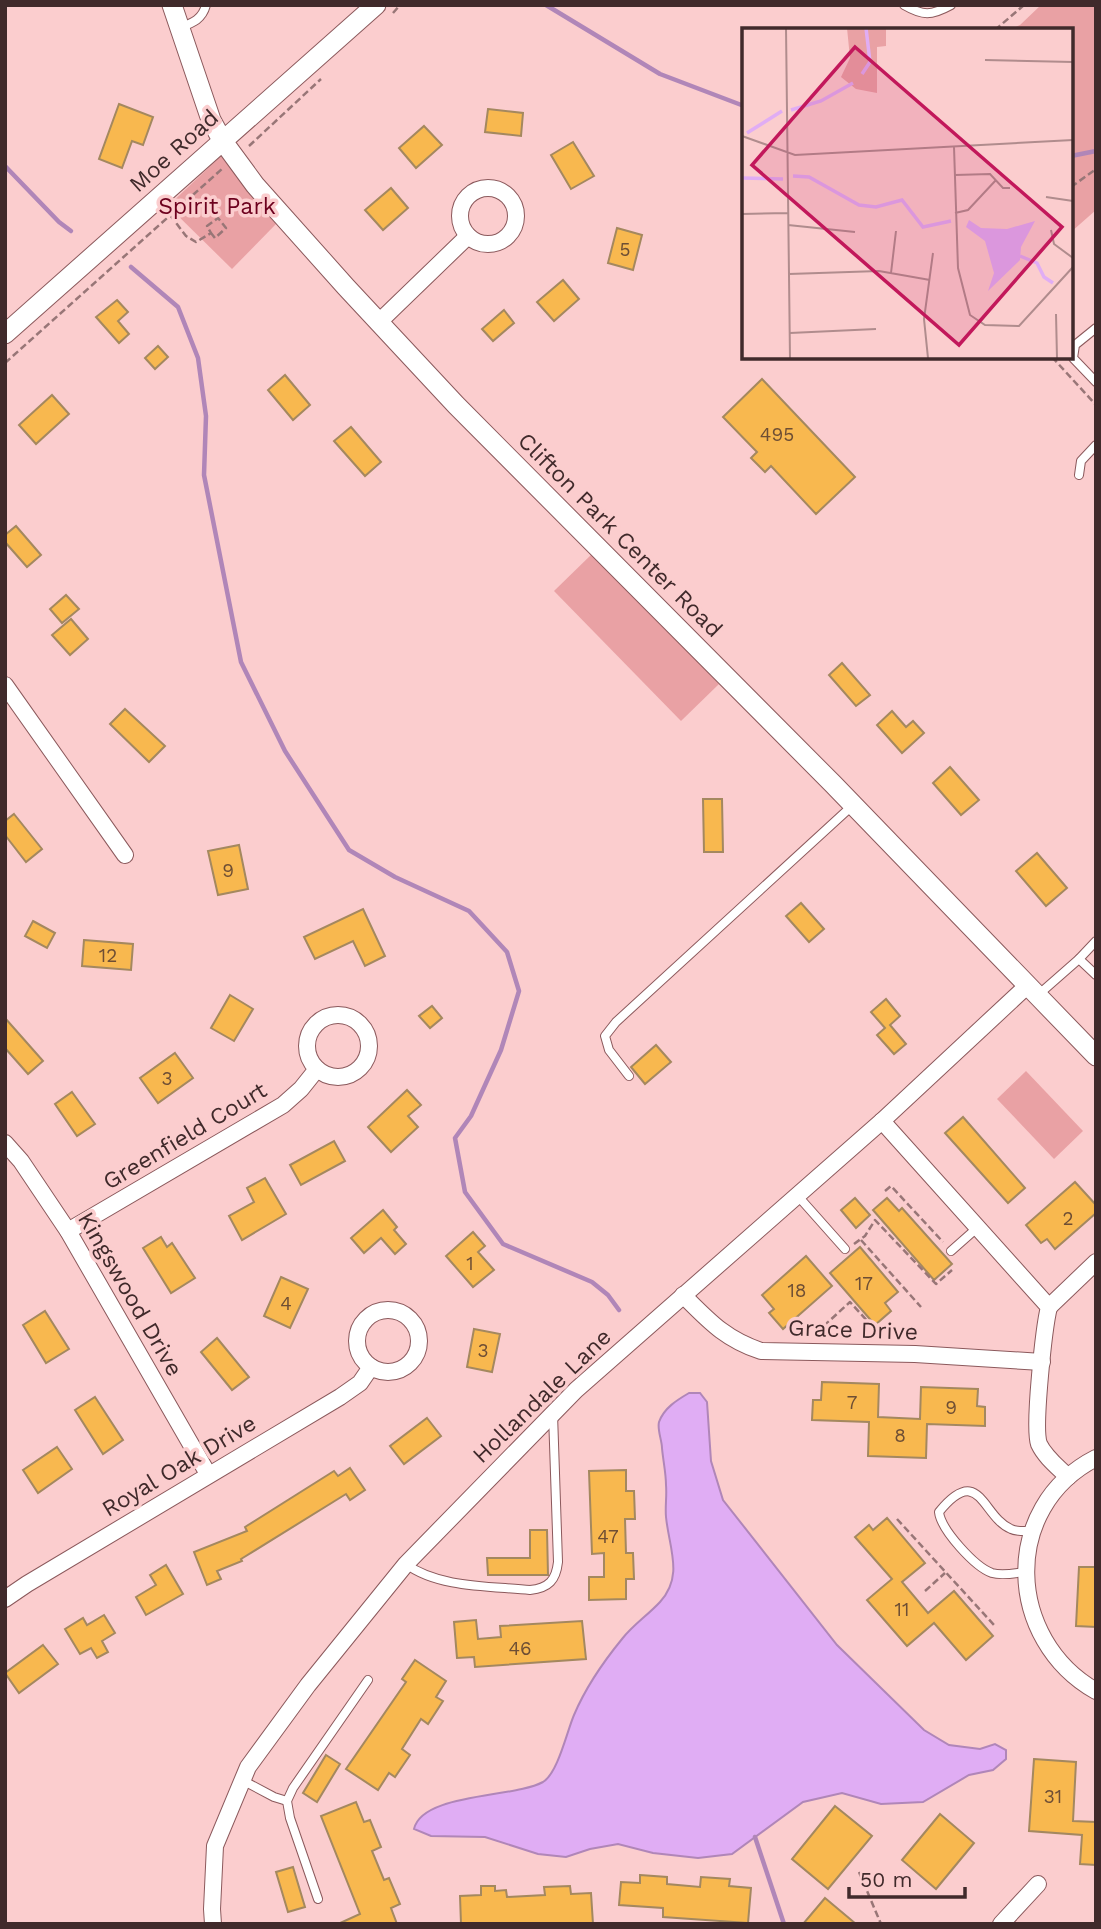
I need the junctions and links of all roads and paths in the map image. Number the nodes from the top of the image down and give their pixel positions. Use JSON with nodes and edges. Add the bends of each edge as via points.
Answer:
{"nodes":[{"id":1,"x":172,"y":5,"type":"edge"},
{"id":2,"x":206,"y":5,"type":"edge"},
{"id":3,"x":400,"y":5,"type":"edge"},
{"id":4,"x":904,"y":5,"type":"edge"},
{"id":5,"x":951,"y":5,"type":"edge"},
{"id":6,"x":1024,"y":5,"type":"edge"},
{"id":7,"x":383,"y":10,"type":"edge"},
{"id":8,"x":179,"y":28,"type":"junction"},
{"id":9,"x":997,"y":28,"type":"edge"},
{"id":10,"x":322,"y":78,"type":"dead end"},
{"id":11,"x":222,"y":140,"type":"junction"},
{"id":12,"x":235,"y":157,"type":"junction"},
{"id":13,"x":1096,"y":169,"type":"edge"},
{"id":14,"x":1073,"y":186,"type":"edge"},
{"id":15,"x":170,"y":215,"type":"junction"},
{"id":16,"x":211,"y":233,"type":"junction"},
{"id":17,"x":468,"y":236,"type":"dead end"},
{"id":18,"x":379,"y":322,"type":"junction"},
{"id":19,"x":1096,"y":328,"type":"edge"},
{"id":20,"x":5,"y":334,"type":"edge"},
{"id":21,"x":1054,"y":359,"type":"edge"},
{"id":22,"x":5,"y":363,"type":"edge"},
{"id":23,"x":1096,"y":382,"type":"edge"},
{"id":24,"x":1096,"y":405,"type":"edge"},
{"id":25,"x":1096,"y":445,"type":"edge"},
{"id":26,"x":1079,"y":475,"type":"dead end"},
{"id":27,"x":5,"y":685,"type":"edge"},
{"id":28,"x":853,"y":805,"type":"junction"},
{"id":29,"x":125,"y":855,"type":"dead end"},
{"id":30,"x":1096,"y":941,"type":"edge"},
{"id":31,"x":1079,"y":959,"type":"junction"},
{"id":32,"x":1096,"y":975,"type":"edge"},
{"id":33,"x":1033,"y":990,"type":"junction"},
{"id":34,"x":1096,"y":1056,"type":"edge"},
{"id":35,"x":317,"y":1069,"type":"dead end"},
{"id":36,"x":629,"y":1076,"type":"dead end"},
{"id":37,"x":882,"y":1121,"type":"junction"},
{"id":38,"x":5,"y":1143,"type":"edge"},
{"id":39,"x":886,"y":1191,"type":"dead end"},
{"id":40,"x":797,"y":1195,"type":"junction"},
{"id":41,"x":977,"y":1228,"type":"junction"},
{"id":42,"x":68,"y":1231,"type":"junction"},
{"id":43,"x":861,"y":1240,"type":"junction"},
{"id":44,"x":845,"y":1249,"type":"joint"},
{"id":45,"x":951,"y":1251,"type":"joint"},
{"id":46,"x":1096,"y":1262,"type":"edge"},
{"id":47,"x":952,"y":1270,"type":"dead end"},
{"id":48,"x":683,"y":1295,"type":"junction"},
{"id":49,"x":921,"y":1307,"type":"dead end"},
{"id":50,"x":1049,"y":1307,"type":"junction"},
{"id":51,"x":871,"y":1325,"type":"dead end"},
{"id":52,"x":826,"y":1352,"type":"junction"},
{"id":53,"x":1041,"y":1362,"type":"junction"},
{"id":54,"x":371,"y":1367,"type":"dead end"},
{"id":55,"x":553,"y":1413,"type":"junction"},
{"id":56,"x":1096,"y":1458,"type":"edge"},
{"id":57,"x":208,"y":1474,"type":"junction"},
{"id":58,"x":1068,"y":1476,"type":"junction"},
{"id":59,"x":897,"y":1519,"type":"dead end"},
{"id":60,"x":1033,"y":1531,"type":"junction"},
{"id":61,"x":406,"y":1564,"type":"junction"},
{"id":62,"x":1025,"y":1572,"type":"junction"},
{"id":63,"x":945,"y":1573,"type":"junction"},
{"id":64,"x":925,"y":1591,"type":"dead end"},
{"id":65,"x":5,"y":1599,"type":"edge"},
{"id":66,"x":994,"y":1625,"type":"dead end"},
{"id":67,"x":368,"y":1680,"type":"dead end"},
{"id":68,"x":1096,"y":1691,"type":"edge"},
{"id":69,"x":242,"y":1780,"type":"junction"},
{"id":70,"x":287,"y":1801,"type":"junction"},
{"id":71,"x":859,"y":1872,"type":"dead end"},
{"id":72,"x":1038,"y":1884,"type":"dead end"},
{"id":73,"x":318,"y":1899,"type":"dead end"},
{"id":74,"x":213,"y":1924,"type":"edge"},
{"id":75,"x":881,"y":1924,"type":"edge"},
{"id":76,"x":1002,"y":1924,"type":"edge"}],
"edges":[{"from":1,"to":8,"type":"street","name":"Clifton Park Center Road"},
{"from":2,"to":8,"type":"lane","via":[[197,21]]},
{"from":3,"to":7,"type":"path"},
{"from":4,"to":5,"type":"lane","via":[[919,14]]},
{"from":6,"to":9,"type":"path"},
{"from":7,"to":11,"type":"street","name":"Moe Road"},
{"from":8,"to":11,"type":"street","name":"Clifton Park Center Road"},
{"from":10,"to":12,"type":"path"},
{"from":11,"to":12,"type":"street","name":"Clifton Park Center Road"},
{"from":11,"to":20,"type":"street","name":"Moe Road"},
{"from":12,"to":15,"type":"path"},
{"from":12,"to":18,"type":"street","name":"Clifton Park Center Road"},
{"from":13,"to":14,"type":"path"},
{"from":15,"to":16,"type":"path","via":[[191,241]]},
{"from":15,"to":22,"type":"path"},
{"from":16,"to":16,"type":"path","via":[[207,226],[218,218],[226,228],[215,238]]},
{"from":17,"to":18,"type":"street"},
{"from":18,"to":28,"type":"street","name":"Clifton Park Center Road"},
{"from":19,"to":23,"type":"lane","via":[[1075,345],[1073,358]]},
{"from":21,"to":24,"type":"path"},
{"from":25,"to":26,"type":"lane","via":[[1081,461]]},
{"from":27,"to":29,"type":"street"},
{"from":28,"to":33,"type":"street","name":"Clifton Park Center Road"},
{"from":28,"to":36,"type":"lane","via":[[616,1022],[605,1036],[606,1043]]},
{"from":30,"to":31,"type":"lane"},
{"from":31,"to":32,"type":"lane"},
{"from":31,"to":33,"type":"lane"},
{"from":33,"to":34,"type":"street","name":"Clifton Park Center Road"},
{"from":33,"to":37,"type":"street","name":"Hollandale Lane"},
{"from":35,"to":42,"type":"street","name":"Greenfield Court","via":[[283,1105]]},
{"from":37,"to":40,"type":"street","name":"Hollandale Lane"},
{"from":37,"to":41,"type":"street"},
{"from":38,"to":42,"type":"street","name":"Kingswood Drive"},
{"from":39,"to":45,"type":"path","via":[[891,1186]]},
{"from":40,"to":44,"type":"lane"},
{"from":40,"to":48,"type":"street","name":"Hollandale Lane"},
{"from":41,"to":45,"type":"lane"},
{"from":41,"to":50,"type":"street"},
{"from":42,"to":57,"type":"street","name":"Kingswood Drive"},
{"from":43,"to":44,"type":"path"},
{"from":43,"to":47,"type":"path","via":[[875,1220],[936,1284]]},
{"from":43,"to":49,"type":"path"},
{"from":46,"to":50,"type":"street"},
{"from":48,"to":52,"type":"street","name":"Grace Drive","via":[[714,1327],[739,1344],[761,1351]]},
{"from":48,"to":55,"type":"street","name":"Hollandale Lane"},
{"from":50,"to":53,"type":"street"},
{"from":51,"to":52,"type":"path","via":[[850,1302],[827,1323]]},
{"from":52,"to":53,"type":"street","name":"Grace Drive"},
{"from":53,"to":58,"type":"street","via":[[1036,1434],[1046,1456]]},
{"from":54,"to":57,"type":"street","name":"Royal Oak Drive","via":[[360,1383],[340,1397]]},
{"from":55,"to":61,"type":"street","name":"Hollandale Lane"},
{"from":55,"to":61,"type":"lane","via":[[558,1562],[551,1582],[530,1590],[433,1579]]},
{"from":56,"to":58,"type":"street"},
{"from":57,"to":65,"type":"street","name":"Royal Oak Drive"},
{"from":58,"to":60,"type":"street","via":[[1041,1511]]},
{"from":59,"to":63,"type":"path"},
{"from":60,"to":62,"type":"street"},
{"from":60,"to":62,"type":"lane","via":[[1012,1530],[972,1492],[964,1492],[939,1512],[949,1534],[992,1573]]},
{"from":61,"to":69,"type":"street","name":"Hollandale Lane","via":[[308,1685]]},
{"from":62,"to":68,"type":"street","via":[[1033,1618],[1043,1640],[1074,1677]]},
{"from":63,"to":64,"type":"path"},
{"from":63,"to":66,"type":"path"},
{"from":67,"to":70,"type":"lane"},
{"from":69,"to":70,"type":"lane"},
{"from":69,"to":74,"type":"street","name":"Hollandale Lane","via":[[215,1846]]},
{"from":70,"to":73,"type":"lane"},
{"from":71,"to":75,"type":"path"},
{"from":72,"to":76,"type":"street"}]}
